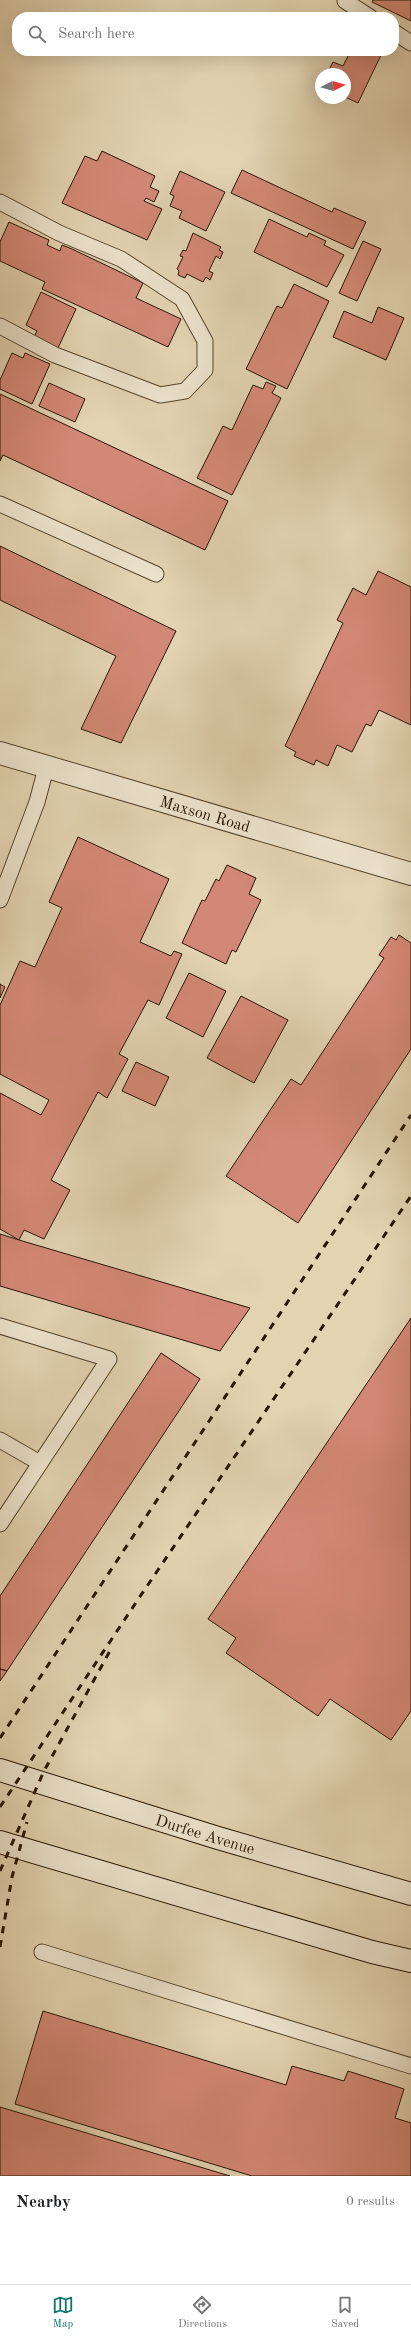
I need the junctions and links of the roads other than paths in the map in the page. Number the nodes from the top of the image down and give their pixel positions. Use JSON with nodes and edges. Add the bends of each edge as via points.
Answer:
{"nodes":[{"id":1,"x":346,"y":0,"type":"edge"},
{"id":2,"x":362,"y":12,"type":"edge"},
{"id":3,"x":399,"y":35,"type":"edge"},
{"id":4,"x":411,"y":43,"type":"edge"},
{"id":5,"x":0,"y":202,"type":"edge"},
{"id":6,"x":0,"y":326,"type":"edge"},
{"id":7,"x":0,"y":504,"type":"edge"},
{"id":8,"x":156,"y":574,"type":"dead end"},
{"id":9,"x":0,"y":753,"type":"edge"},
{"id":10,"x":46,"y":768,"type":"junction"},
{"id":11,"x":411,"y":874,"type":"edge"},
{"id":12,"x":0,"y":900,"type":"edge"},
{"id":13,"x":0,"y":1326,"type":"edge"},
{"id":14,"x":0,"y":1440,"type":"edge"},
{"id":15,"x":40,"y":1463,"type":"junction"},
{"id":16,"x":0,"y":1524,"type":"edge"},
{"id":17,"x":0,"y":1770,"type":"edge"},
{"id":18,"x":0,"y":1842,"type":"edge"},
{"id":19,"x":411,"y":1894,"type":"edge"},
{"id":20,"x":42,"y":1952,"type":"dead end"},
{"id":21,"x":411,"y":1961,"type":"edge"},
{"id":22,"x":411,"y":2066,"type":"edge"}],
"edges":[{"from":1,"to":2,"type":"lane"},
{"from":3,"to":4,"type":"lane"},
{"from":5,"to":6,"type":"lane","via":[[59,233],[121,259],[182,299],[204,341],[205,370],[185,392],[160,394],[55,355]]},
{"from":7,"to":8,"type":"lane"},
{"from":9,"to":10,"type":"main road","name":"Maxson Road"},
{"from":10,"to":11,"type":"main road","name":"Maxson Road"},
{"from":10,"to":12,"type":"lane","via":[[37,802]]},
{"from":13,"to":15,"type":"lane","via":[[109,1359]]},
{"from":14,"to":15,"type":"lane"},
{"from":15,"to":16,"type":"lane"},
{"from":17,"to":19,"type":"main road","name":"Durfee Avenue","via":[[218,1838]]},
{"from":18,"to":21,"type":"main road","via":[[372,1952]]},
{"from":20,"to":22,"type":"lane"}]}
